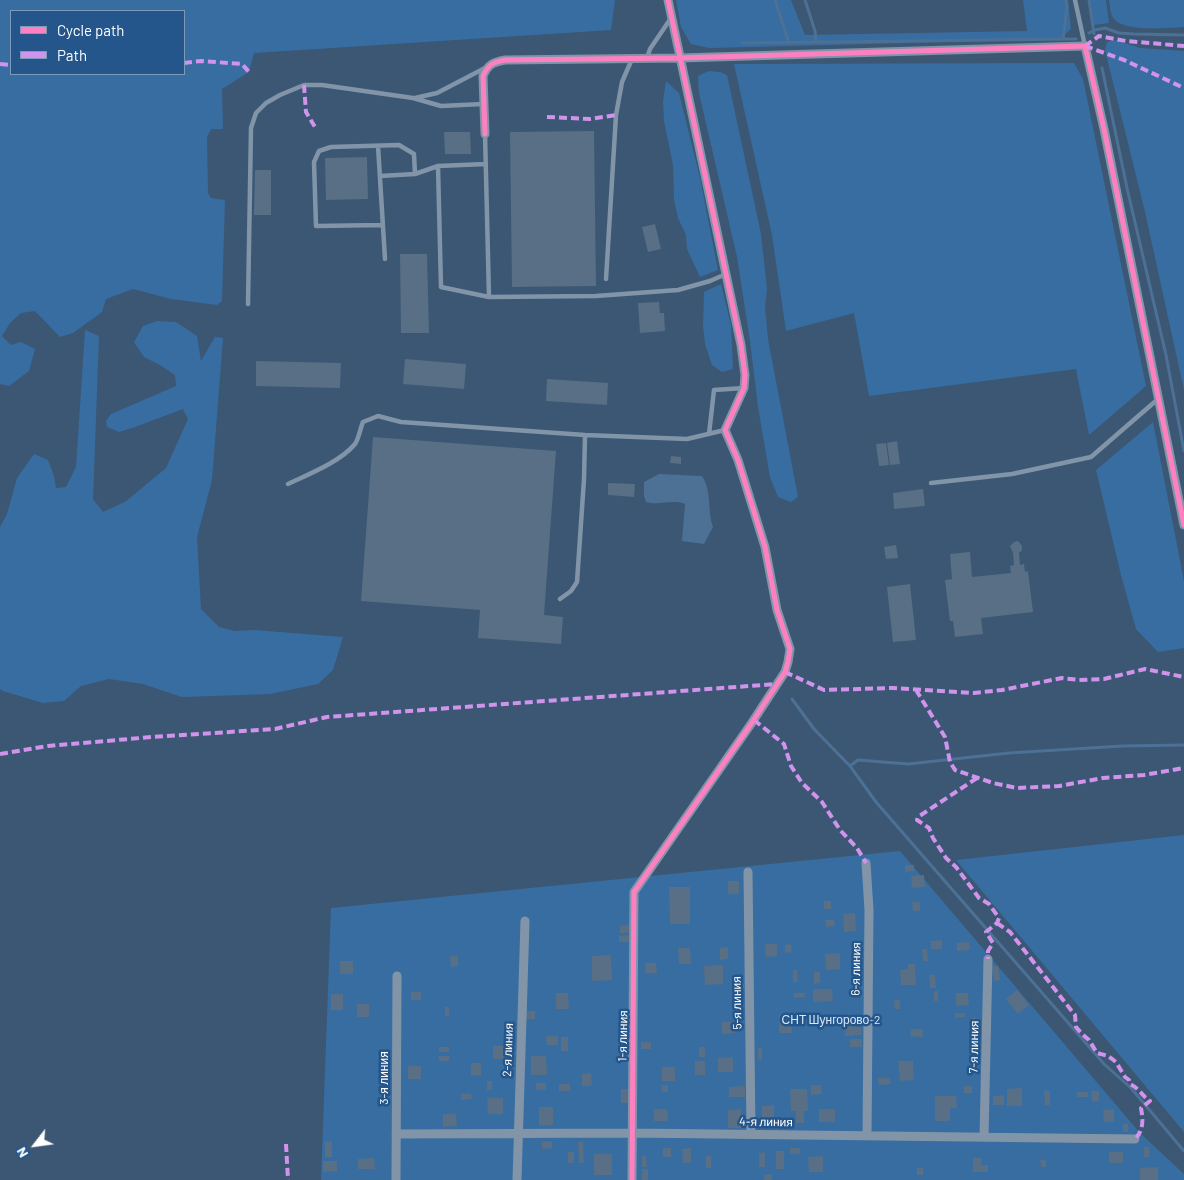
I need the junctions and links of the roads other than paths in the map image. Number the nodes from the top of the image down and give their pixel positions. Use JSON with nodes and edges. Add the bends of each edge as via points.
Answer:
{"nodes":[{"id":1,"x":668,"y":0,"type":"edge"},
{"id":2,"x":1075,"y":0,"type":"edge"},
{"id":3,"x":671,"y":18,"type":"junction"},
{"id":4,"x":1085,"y":46,"type":"junction"},
{"id":5,"x":632,"y":58,"type":"junction"},
{"id":6,"x":647,"y":58,"type":"junction"},
{"id":7,"x":680,"y":58,"type":"junction"},
{"id":8,"x":486,"y":67,"type":"junction"},
{"id":9,"x":413,"y":98,"type":"junction"},
{"id":10,"x":483,"y":104,"type":"junction"},
{"id":11,"x":485,"y":134,"type":"joint"},
{"id":12,"x":378,"y":146,"type":"junction"},
{"id":13,"x":486,"y":164,"type":"junction"},
{"id":14,"x":438,"y":166,"type":"junction"},
{"id":15,"x":415,"y":174,"type":"junction"},
{"id":16,"x":380,"y":176,"type":"junction"},
{"id":17,"x":383,"y":225,"type":"junction"},
{"id":18,"x":385,"y":259,"type":"dead end"},
{"id":19,"x":726,"y":274,"type":"junction"},
{"id":20,"x":606,"y":279,"type":"dead end"},
{"id":21,"x":489,"y":298,"type":"junction"},
{"id":22,"x":248,"y":304,"type":"dead end"},
{"id":23,"x":744,"y":388,"type":"junction"},
{"id":24,"x":1158,"y":399,"type":"junction"},
{"id":25,"x":724,"y":430,"type":"junction"},
{"id":26,"x":708,"y":434,"type":"junction"},
{"id":27,"x":586,"y":436,"type":"junction"},
{"id":28,"x":931,"y":483,"type":"dead end"},
{"id":29,"x":288,"y":484,"type":"dead end"},
{"id":30,"x":1184,"y":525,"type":"edge"},
{"id":31,"x":560,"y":600,"type":"dead end"},
{"id":32,"x":866,"y":863,"type":"dead end"},
{"id":33,"x":748,"y":872,"type":"dead end"},
{"id":34,"x":525,"y":921,"type":"dead end"},
{"id":35,"x":988,"y":958,"type":"dead end"},
{"id":36,"x":397,"y":976,"type":"dead end"},
{"id":37,"x":632,"y":1133,"type":"junction"},
{"id":38,"x":396,"y":1134,"type":"junction"},
{"id":39,"x":518,"y":1134,"type":"junction"},
{"id":40,"x":751,"y":1134,"type":"junction"},
{"id":41,"x":867,"y":1136,"type":"junction"},
{"id":42,"x":984,"y":1137,"type":"junction"},
{"id":43,"x":1135,"y":1139,"type":"dead end"},
{"id":44,"x":396,"y":1180,"type":"edge"},
{"id":45,"x":517,"y":1180,"type":"edge"},
{"id":46,"x":632,"y":1180,"type":"edge"}],
"edges":[{"from":1,"to":3,"type":"street"},
{"from":2,"to":4,"type":"lane"},
{"from":3,"to":6,"type":"lane"},
{"from":3,"to":7,"type":"street"},
{"from":4,"to":7,"type":"street"},
{"from":4,"to":24,"type":"street"},
{"from":5,"to":6,"type":"street"},
{"from":5,"to":8,"type":"street","via":[[505,60]]},
{"from":5,"to":20,"type":"lane","via":[[622,82],[616,115]]},
{"from":6,"to":7,"type":"street"},
{"from":7,"to":19,"type":"street"},
{"from":8,"to":9,"type":"lane","via":[[437,93]]},
{"from":8,"to":10,"type":"street"},
{"from":9,"to":10,"type":"lane","via":[[441,106]]},
{"from":9,"to":22,"type":"lane","via":[[304,85],[266,103],[256,113],[251,128]]},
{"from":10,"to":11,"type":"street"},
{"from":11,"to":13,"type":"lane"},
{"from":12,"to":15,"type":"lane","via":[[399,146],[414,154]]},
{"from":12,"to":16,"type":"lane"},
{"from":12,"to":17,"type":"lane","via":[[331,147],[319,151],[314,162],[316,226]]},
{"from":13,"to":14,"type":"lane"},
{"from":13,"to":21,"type":"lane"},
{"from":14,"to":15,"type":"lane"},
{"from":14,"to":21,"type":"lane","via":[[441,287]]},
{"from":15,"to":16,"type":"lane"},
{"from":16,"to":17,"type":"lane"},
{"from":17,"to":18,"type":"lane"},
{"from":19,"to":21,"type":"lane","via":[[678,290],[596,296]]},
{"from":19,"to":23,"type":"street","via":[[741,345]]},
{"from":23,"to":25,"type":"street"},
{"from":23,"to":26,"type":"lane","via":[[714,390]]},
{"from":24,"to":28,"type":"lane","via":[[1091,457],[1012,474]]},
{"from":24,"to":30,"type":"street"},
{"from":25,"to":26,"type":"lane"},
{"from":25,"to":37,"type":"street","name":"1-я линия","via":[[738,460],[765,546],[777,610],[790,648],[785,672],[634,892]]},
{"from":26,"to":27,"type":"lane","via":[[687,439]]},
{"from":27,"to":29,"type":"lane","via":[[401,422],[378,416],[363,422],[356,442],[349,450],[326,466]]},
{"from":27,"to":31,"type":"lane","via":[[577,582]]},
{"from":32,"to":41,"type":"street","name":"6-я линия","via":[[869,910]]},
{"from":33,"to":40,"type":"street","name":"5-я линия"},
{"from":34,"to":39,"type":"street","name":"2-я линия"},
{"from":35,"to":42,"type":"street","name":"7-я линия"},
{"from":36,"to":38,"type":"street","name":"3-я линия"},
{"from":37,"to":39,"type":"street","name":"4-я линия"},
{"from":37,"to":40,"type":"street","name":"4-я линия"},
{"from":37,"to":46,"type":"street","name":"1-я линия"},
{"from":38,"to":39,"type":"street","name":"4-я линия"},
{"from":38,"to":44,"type":"street","name":"3-я линия"},
{"from":39,"to":45,"type":"street","name":"2-я линия"},
{"from":40,"to":41,"type":"street","name":"4-я линия"},
{"from":41,"to":42,"type":"street","name":"4-я линия"},
{"from":42,"to":43,"type":"street","name":"4-я линия"}]}
